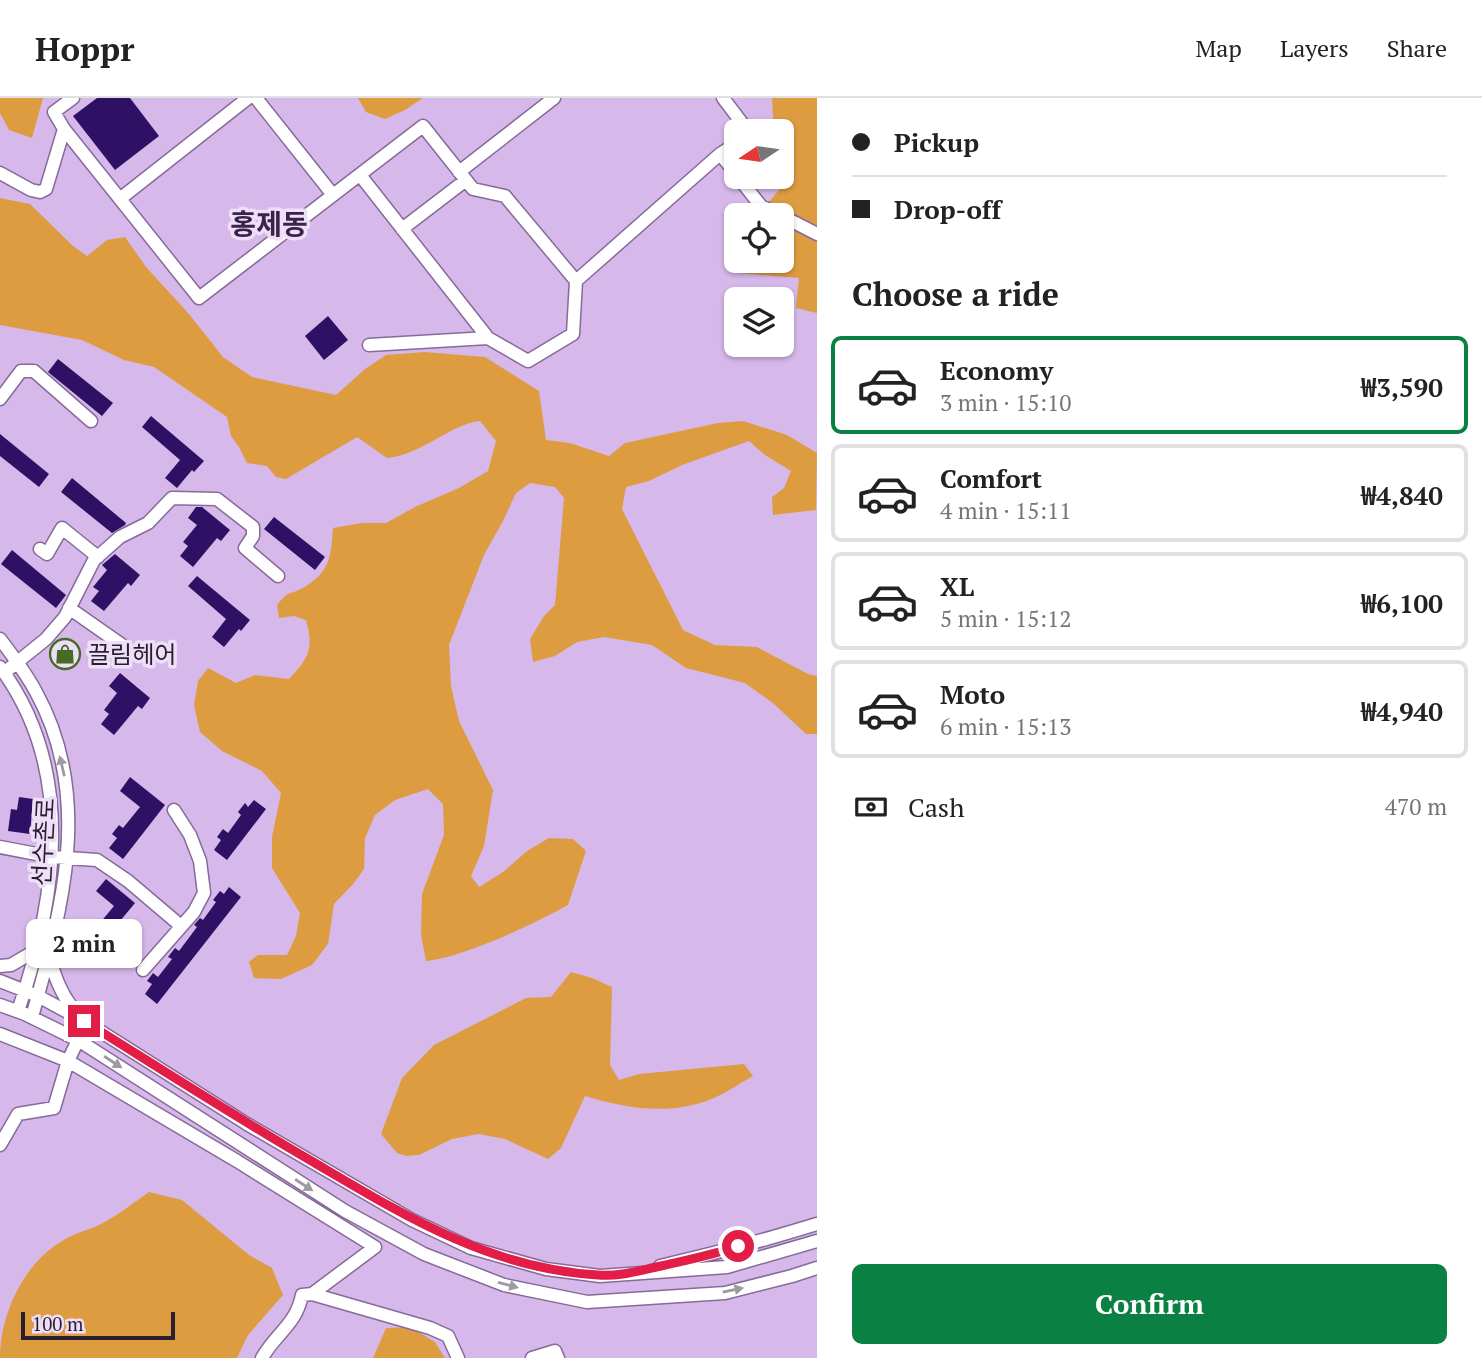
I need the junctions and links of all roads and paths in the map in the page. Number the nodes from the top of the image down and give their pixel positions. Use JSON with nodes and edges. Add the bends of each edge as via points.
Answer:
{"nodes":[{"id":1,"x":73,"y":98,"type":"edge"},
{"id":2,"x":248,"y":98,"type":"edge"},
{"id":3,"x":256,"y":98,"type":"edge"},
{"id":4,"x":554,"y":98,"type":"edge"},
{"id":5,"x":723,"y":98,"type":"edge"},
{"id":6,"x":739,"y":119,"type":"edge"},
{"id":7,"x":64,"y":129,"type":"junction"},
{"id":8,"x":724,"y":151,"type":"edge"},
{"id":9,"x":720,"y":154,"type":"junction"},
{"id":10,"x":724,"y":159,"type":"edge"},
{"id":11,"x":0,"y":173,"type":"edge"},
{"id":12,"x":360,"y":175,"type":"junction"},
{"id":13,"x":463,"y":176,"type":"junction"},
{"id":14,"x":747,"y":189,"type":"edge"},
{"id":15,"x":332,"y":195,"type":"junction"},
{"id":16,"x":121,"y":198,"type":"junction"},
{"id":17,"x":759,"y":203,"type":"edge"},
{"id":18,"x":794,"y":222,"type":"edge"},
{"id":19,"x":402,"y":229,"type":"junction"},
{"id":20,"x":817,"y":234,"type":"edge"},
{"id":21,"x":576,"y":281,"type":"junction"},
{"id":22,"x":488,"y":338,"type":"junction"},
{"id":23,"x":369,"y":345,"type":"dead end"},
{"id":24,"x":0,"y":399,"type":"edge"},
{"id":25,"x":91,"y":421,"type":"dead end"},
{"id":26,"x":40,"y":549,"type":"dead end"},
{"id":27,"x":98,"y":557,"type":"junction"},
{"id":28,"x":278,"y":576,"type":"dead end"},
{"id":29,"x":69,"y":608,"type":"junction"},
{"id":30,"x":0,"y":639,"type":"edge"},
{"id":31,"x":129,"y":650,"type":"dead end"},
{"id":32,"x":18,"y":663,"type":"junction"},
{"id":33,"x":2,"y":669,"type":"edge"},
{"id":34,"x":174,"y":810,"type":"dead end"},
{"id":35,"x":0,"y":847,"type":"edge"},
{"id":36,"x":52,"y":857,"type":"junction"},
{"id":37,"x":68,"y":858,"type":"junction"},
{"id":38,"x":181,"y":926,"type":"junction"},
{"id":39,"x":43,"y":952,"type":"junction"},
{"id":40,"x":0,"y":966,"type":"edge"},
{"id":41,"x":144,"y":970,"type":"dead end"},
{"id":42,"x":0,"y":981,"type":"edge"},
{"id":43,"x":25,"y":990,"type":"junction"},
{"id":44,"x":38,"y":996,"type":"junction"},
{"id":45,"x":0,"y":1005,"type":"edge"},
{"id":46,"x":18,"y":1011,"type":"junction"},
{"id":47,"x":32,"y":1017,"type":"junction"},
{"id":48,"x":84,"y":1021,"type":"junction"},
{"id":49,"x":0,"y":1034,"type":"edge"},
{"id":50,"x":78,"y":1040,"type":"junction"},
{"id":51,"x":68,"y":1061,"type":"junction"},
{"id":52,"x":0,"y":1145,"type":"edge"},
{"id":53,"x":817,"y":1224,"type":"edge"},
{"id":54,"x":817,"y":1241,"type":"edge"},
{"id":55,"x":817,"y":1268,"type":"edge"},
{"id":56,"x":622,"y":1275,"type":"junction"},
{"id":57,"x":312,"y":1294,"type":"junction"},
{"id":58,"x":262,"y":1358,"type":"edge"},
{"id":59,"x":458,"y":1358,"type":"edge"},
{"id":60,"x":532,"y":1358,"type":"edge"},
{"id":61,"x":558,"y":1358,"type":"edge"}],
"edges":[{"from":1,"to":7,"type":"street","via":[[54,112]]},
{"from":2,"to":16,"type":"street"},
{"from":3,"to":15,"type":"street"},
{"from":4,"to":13,"type":"street"},
{"from":5,"to":6,"type":"street"},
{"from":7,"to":11,"type":"street","via":[[46,189],[31,190]]},
{"from":7,"to":16,"type":"street"},
{"from":8,"to":9,"type":"street"},
{"from":9,"to":10,"type":"street"},
{"from":9,"to":21,"type":"street"},
{"from":12,"to":13,"type":"street","via":[[423,126]]},
{"from":12,"to":15,"type":"street"},
{"from":12,"to":19,"type":"street"},
{"from":13,"to":19,"type":"street"},
{"from":13,"to":21,"type":"street","via":[[472,189],[505,196]]},
{"from":14,"to":17,"type":"street"},
{"from":15,"to":16,"type":"street","via":[[199,298]]},
{"from":18,"to":20,"type":"street"},
{"from":19,"to":22,"type":"street"},
{"from":21,"to":22,"type":"street","via":[[573,334],[528,361]]},
{"from":22,"to":23,"type":"street"},
{"from":24,"to":25,"type":"street","via":[[21,371],[34,371]]},
{"from":26,"to":27,"type":"street","via":[[47,554],[62,528]]},
{"from":27,"to":28,"type":"street","via":[[120,537],[148,523],[172,498],[199,497],[217,499],[253,527],[253,536],[244,548]]},
{"from":27,"to":29,"type":"street"},
{"from":29,"to":31,"type":"street"},
{"from":29,"to":32,"type":"street","via":[[46,639]]},
{"from":30,"to":32,"type":"street","name":"선수촌로"},
{"from":32,"to":33,"type":"street"},
{"from":37,"to":32,"type":"street","name":"선수촌로","one_way":true,"via":[[68,792],[61,760],[37,693]]},
{"from":33,"to":36,"type":"street","name":"선수촌로","via":[[23,701],[45,764],[51,794]]},
{"from":34,"to":38,"type":"street","via":[[200,861],[204,893]]},
{"from":35,"to":36,"type":"street"},
{"from":36,"to":37,"type":"street"},
{"from":36,"to":39,"type":"street","name":"선수촌로"},
{"from":37,"to":38,"type":"street","via":[[97,860]]},
{"from":37,"to":39,"type":"street","name":"선수촌로","via":[[57,927]]},
{"from":38,"to":41,"type":"street"},
{"from":39,"to":40,"type":"street"},
{"from":39,"to":43,"type":"street","name":"선수촌로"},
{"from":39,"to":44,"type":"street","name":"선수촌로"},
{"from":39,"to":48,"type":"street","via":[[69,1004]]},
{"from":42,"to":43,"type":"street"},
{"from":43,"to":44,"type":"street"},
{"from":43,"to":46,"type":"street","name":"선수촌로"},
{"from":44,"to":47,"type":"street","name":"선수촌로"},
{"from":44,"to":48,"type":"street"},
{"from":45,"to":46,"type":"street"},
{"from":46,"to":47,"type":"street"},
{"from":47,"to":50,"type":"street"},
{"from":48,"to":56,"type":"street","via":[[247,1124],[412,1220],[471,1248],[545,1269]]},
{"from":49,"to":51,"type":"street"},
{"from":50,"to":51,"type":"street"},
{"from":50,"to":55,"type":"street","one_way":true,"via":[[345,1211],[424,1254],[504,1285],[587,1302],[725,1293]]},
{"from":51,"to":52,"type":"street","via":[[54,1108],[19,1114]]},
{"from":51,"to":57,"type":"street","via":[[375,1247]]},
{"from":53,"to":56,"type":"street"},
{"from":54,"to":56,"type":"street","via":[[727,1267]]},
{"from":57,"to":58,"type":"street","via":[[302,1296],[295,1317]]},
{"from":57,"to":59,"type":"street","via":[[439,1332],[448,1336]]},
{"from":60,"to":61,"type":"street","via":[[555,1351]]}]}
